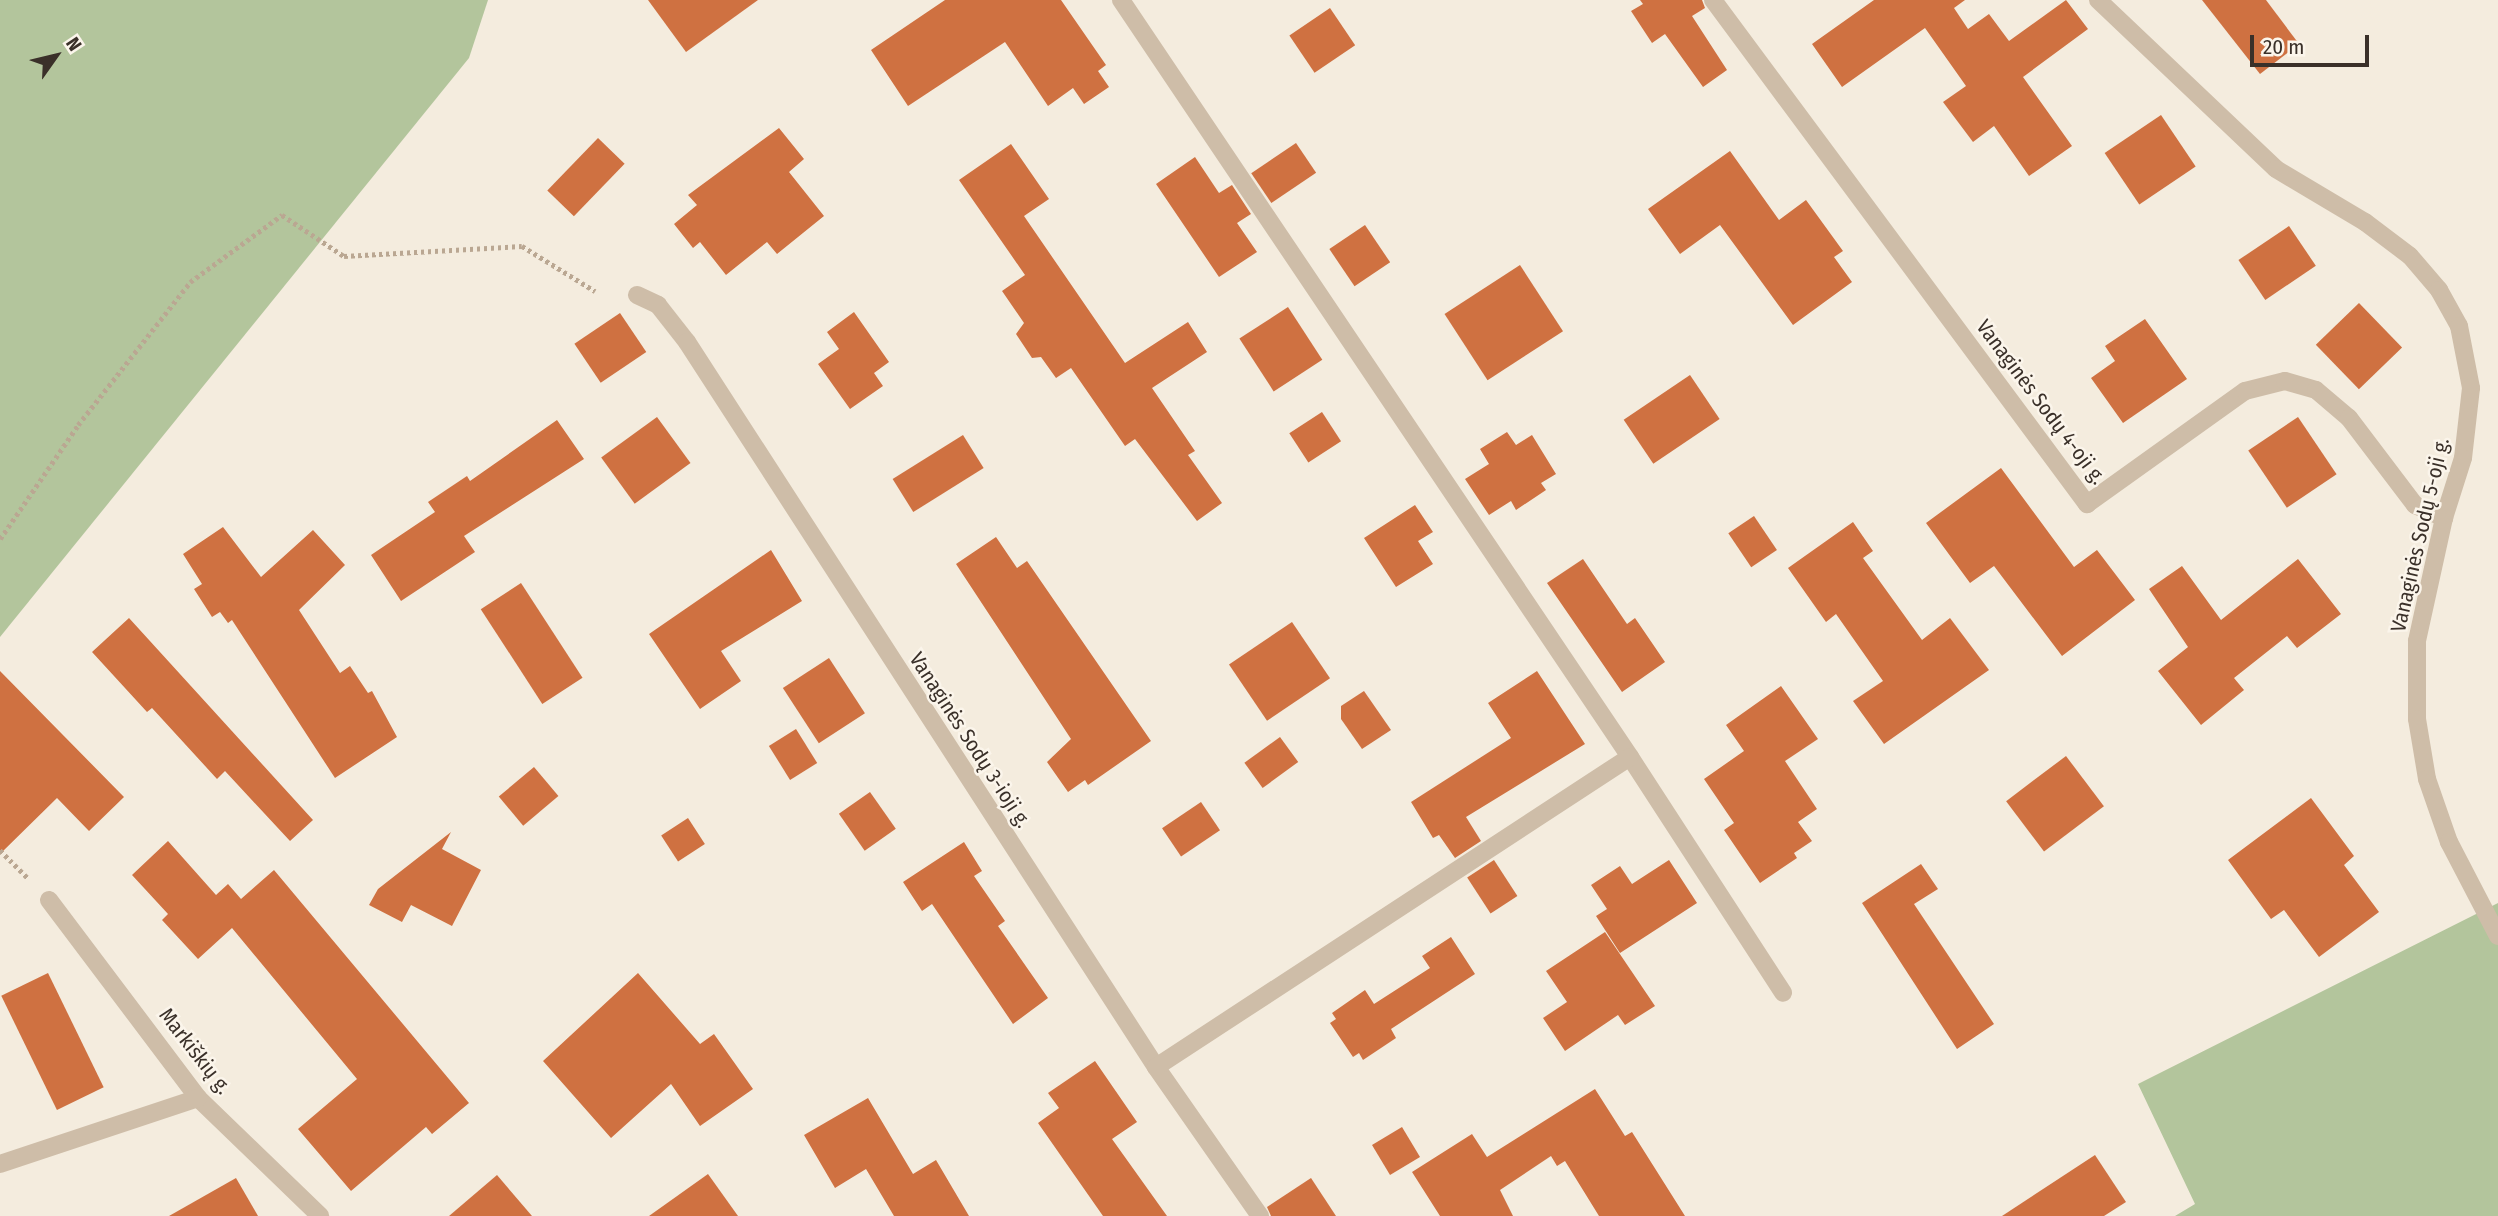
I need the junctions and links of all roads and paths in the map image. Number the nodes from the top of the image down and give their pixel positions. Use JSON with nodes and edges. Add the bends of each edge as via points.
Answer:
{"nodes":[{"id":1,"x":1121,"y":0,"type":"edge"},
{"id":2,"x":1713,"y":0,"type":"edge"},
{"id":3,"x":2098,"y":0,"type":"edge"},
{"id":4,"x":595,"y":291,"type":"dead end"},
{"id":5,"x":637,"y":295,"type":"dead end"},
{"id":6,"x":2444,"y":518,"type":"junction"},
{"id":7,"x":0,"y":538,"type":"edge"},
{"id":8,"x":1630,"y":757,"type":"junction"},
{"id":9,"x":0,"y":850,"type":"edge"},
{"id":10,"x":49,"y":900,"type":"joint"},
{"id":11,"x":2498,"y":936,"type":"edge"},
{"id":12,"x":1783,"y":993,"type":"dead end"},
{"id":13,"x":1156,"y":1067,"type":"junction"},
{"id":14,"x":198,"y":1098,"type":"junction"},
{"id":15,"x":0,"y":1164,"type":"edge"},
{"id":16,"x":320,"y":1216,"type":"edge"},
{"id":17,"x":1260,"y":1216,"type":"edge"}],
"edges":[{"from":1,"to":8,"type":"street"},
{"from":2,"to":6,"type":"street","name":"Vanaginės Sodų 4-oji g.","via":[[2087,504],[2245,391],[2285,381],[2316,390],[2349,418],[2415,505]]},
{"from":3,"to":6,"type":"street","name":"Vanaginės Sodų 5-oji g.","via":[[2276,169],[2365,222],[2410,256],[2439,290],[2459,326],[2471,388],[2463,458]]},
{"from":4,"to":7,"type":"path","via":[[522,246],[344,256],[282,215],[190,282],[78,425]]},
{"from":5,"to":13,"type":"street","name":"Vanaginės Sodų 3-ioji g.","via":[[658,305],[687,342]]},
{"from":6,"to":11,"type":"street","name":"Vanaginės Sodų 5-oji g.","via":[[2417,641],[2417,719],[2427,779],[2449,842]]},
{"from":8,"to":12,"type":"street"},
{"from":8,"to":13,"type":"street"},
{"from":9,"to":10,"type":"path"},
{"from":10,"to":14,"type":"street","name":"Markiškių g."},
{"from":13,"to":17,"type":"street","name":"Vanaginės Sodų 3-ioji g."},
{"from":14,"to":15,"type":"street"},
{"from":14,"to":16,"type":"street","name":"Markiškių g."}]}
